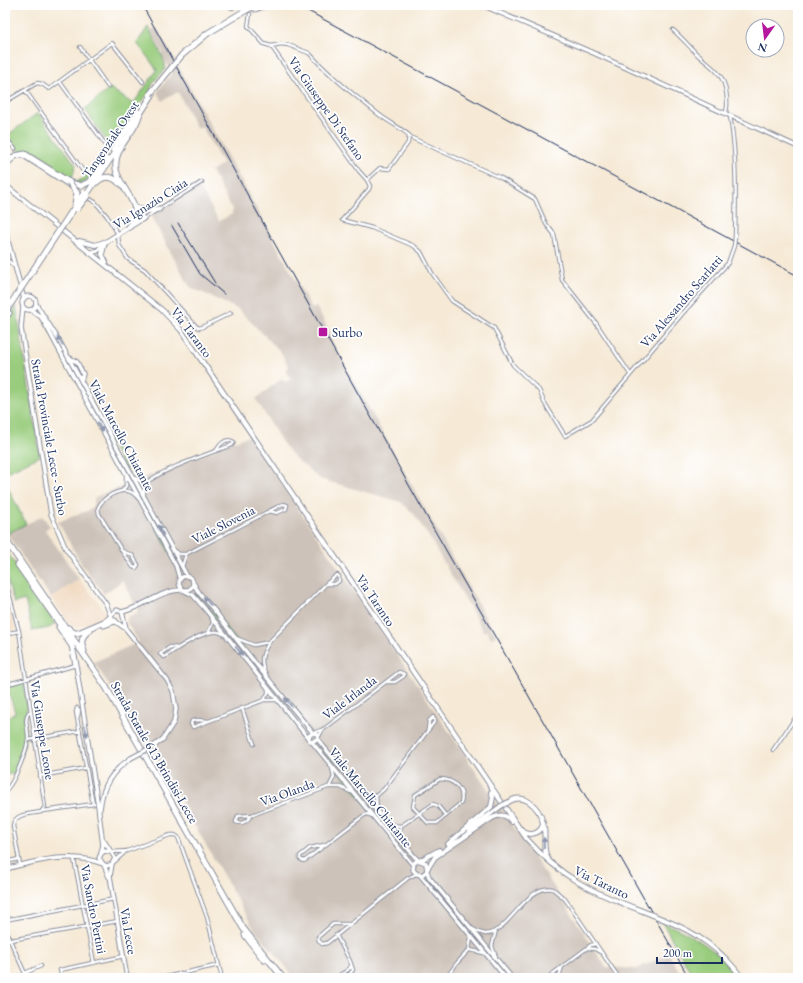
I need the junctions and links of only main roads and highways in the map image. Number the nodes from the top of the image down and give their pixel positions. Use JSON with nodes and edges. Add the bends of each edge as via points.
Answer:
{"nodes":[{"id":1,"x":266,"y":5,"type":"edge"},
{"id":2,"x":256,"y":7,"type":"edge"},
{"id":3,"x":244,"y":10,"type":"edge"},
{"id":4,"x":151,"y":95,"type":"junction"},
{"id":5,"x":139,"y":116,"type":"junction"},
{"id":6,"x":106,"y":160,"type":"junction"},
{"id":7,"x":5,"y":165,"type":"edge"},
{"id":8,"x":69,"y":182,"type":"junction"},
{"id":9,"x":5,"y":187,"type":"edge"},
{"id":10,"x":123,"y":187,"type":"junction"},
{"id":11,"x":86,"y":194,"type":"junction"},
{"id":12,"x":137,"y":209,"type":"junction"},
{"id":13,"x":159,"y":209,"type":"road end"},
{"id":14,"x":142,"y":219,"type":"joint"},
{"id":15,"x":63,"y":226,"type":"junction"},
{"id":16,"x":129,"y":227,"type":"junction"},
{"id":17,"x":75,"y":240,"type":"junction"},
{"id":18,"x":108,"y":240,"type":"junction"},
{"id":19,"x":95,"y":244,"type":"junction"},
{"id":20,"x":104,"y":244,"type":"junction"},
{"id":21,"x":91,"y":252,"type":"junction"},
{"id":22,"x":111,"y":269,"type":"junction"},
{"id":23,"x":7,"y":312,"type":"edge"},
{"id":24,"x":5,"y":318,"type":"edge"},
{"id":25,"x":5,"y":539,"type":"edge"},
{"id":26,"x":5,"y":545,"type":"edge"},
{"id":27,"x":49,"y":603,"type":"junction"},
{"id":28,"x":55,"y":617,"type":"junction"},
{"id":29,"x":76,"y":665,"type":"road end"},
{"id":30,"x":96,"y":672,"type":"junction"},
{"id":31,"x":484,"y":777,"type":"junction"},
{"id":32,"x":543,"y":821,"type":"junction"},
{"id":33,"x":514,"y":822,"type":"junction"},
{"id":34,"x":526,"y":838,"type":"junction"},
{"id":35,"x":452,"y":842,"type":"junction"},
{"id":36,"x":419,"y":860,"type":"road end"},
{"id":37,"x":550,"y":863,"type":"junction"},
{"id":38,"x":427,"y":870,"type":"road end"},
{"id":39,"x":278,"y":978,"type":"edge"},
{"id":40,"x":283,"y":978,"type":"edge"},
{"id":41,"x":742,"y":978,"type":"edge"}],
"edges":[{"from":1,"to":2,"type":"highway","name":"Tangenziale Ovest"},
{"from":2,"to":3,"type":"highway","name":"Tangenziale Ovest","bridge":true},
{"from":3,"to":4,"type":"highway","name":"Tangenziale Ovest","bridge":true,"via":[[208,33],[183,56]]},
{"from":4,"to":5,"type":"highway","name":"Tangenziale Ovest"},
{"from":4,"to":6,"type":"highway","name":"Tangenziale Ovest"},
{"from":5,"to":10,"type":"highway","via":[[116,156],[116,171]]},
{"from":5,"to":11,"type":"highway","name":"Tangenziale Ovest"},
{"from":6,"to":8,"type":"highway","via":[[87,184],[78,186]]},
{"from":6,"to":11,"type":"highway","name":"Tangenziale Ovest"},
{"from":7,"to":8,"type":"highway","via":[[15,156],[25,154]]},
{"from":8,"to":15,"type":"highway","bridge":true,"via":[[76,191],[76,200]]},
{"from":9,"to":17,"type":"main road","name":"Via Taranto","via":[[19,195]]},
{"from":10,"to":11,"type":"highway","via":[[115,179],[106,177]]},
{"from":10,"to":12,"type":"highway"},
{"from":11,"to":15,"type":"highway","name":"Tangenziale Ovest","bridge":true},
{"from":11,"to":23,"type":"highway","name":"Tangenziale Ovest","bridge":true},
{"from":12,"to":13,"type":"highway","via":[[149,212]]},
{"from":12,"to":14,"type":"highway"},
{"from":12,"to":16,"type":"highway","via":[[134,221]]},
{"from":14,"to":16,"type":"main road","name":"Via Ignazio Ciaia"},
{"from":15,"to":23,"type":"highway","name":"Tangenziale Ovest","bridge":true},
{"from":16,"to":18,"type":"main road","name":"Via Ignazio Ciaia"},
{"from":17,"to":19,"type":"main road","name":"Via Ignazio Ciaia"},
{"from":17,"to":21,"type":"main road","name":"Via Taranto"},
{"from":18,"to":19,"type":"main road","name":"Via Ignazio Ciaia"},
{"from":18,"to":20,"type":"main road","name":"Via Ignazio Ciaia"},
{"from":19,"to":21,"type":"main road"},
{"from":20,"to":21,"type":"main road","name":"Via Ignazio Ciaia","via":[[97,251]]},
{"from":20,"to":22,"type":"main road","name":"Via Ignazio Ciaia","via":[[103,258]]},
{"from":21,"to":22,"type":"main road","name":"Via Taranto"},
{"from":22,"to":31,"type":"main road","name":"Via Taranto","via":[[162,310],[181,330]]},
{"from":23,"to":24,"type":"highway","name":"Tangenziale Ovest"},
{"from":25,"to":27,"type":"highway","name":"Strada Statale 613 Brindisi-Lecce"},
{"from":26,"to":28,"type":"highway","name":"Strada Statale 613 Brindisi-Lecce"},
{"from":27,"to":30,"type":"highway","name":"Strada Statale 613 Brindisi-Lecce"},
{"from":27,"to":30,"type":"highway","via":[[74,633],[114,619],[90,630],[82,639],[83,648]]},
{"from":28,"to":29,"type":"highway","via":[[72,646]]},
{"from":28,"to":39,"type":"highway","name":"Strada Statale 613 Brindisi-Lecce","via":[[103,689],[235,920]]},
{"from":30,"to":40,"type":"highway","name":"Strada Statale 613 Brindisi-Lecce","via":[[243,928]]},
{"from":31,"to":33,"type":"main road","name":"Via Taranto"},
{"from":31,"to":35,"type":"main road","via":[[492,793],[491,807]]},
{"from":32,"to":33,"type":"main road","via":[[542,828],[533,834],[523,831]]},
{"from":32,"to":35,"type":"main road","bridge":true,"via":[[534,806],[528,800],[520,798],[502,806]]},
{"from":37,"to":32,"type":"main road","one_way":true,"via":[[545,853]]},
{"from":33,"to":34,"type":"main road","name":"Via Taranto"},
{"from":34,"to":35,"type":"main road","via":[[510,819],[500,815]]},
{"from":34,"to":37,"type":"main road","name":"Via Taranto"},
{"from":35,"to":36,"type":"main road","via":[[434,855]]},
{"from":35,"to":38,"type":"main road"},
{"from":37,"to":41,"type":"main road","name":"Via Taranto","bridge":true,"via":[[587,888],[706,940],[727,959]]}]}
